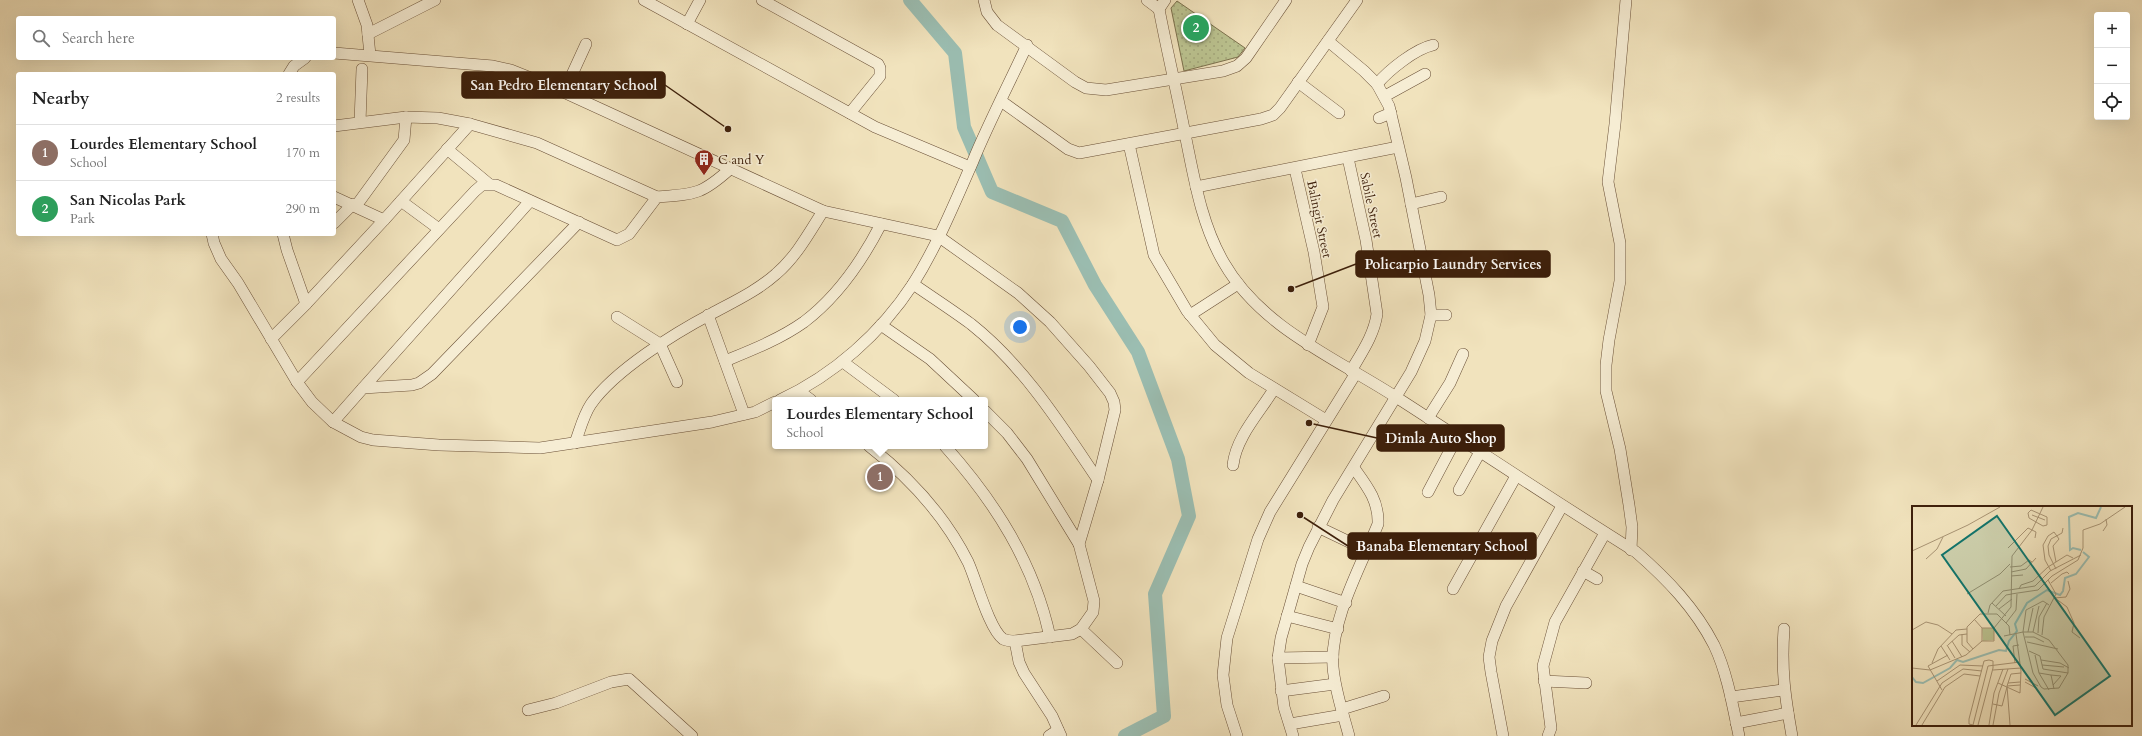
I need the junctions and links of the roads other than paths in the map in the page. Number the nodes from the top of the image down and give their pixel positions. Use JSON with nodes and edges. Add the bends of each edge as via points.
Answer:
{"nodes":[{"id":1,"x":435,"y":0,"type":"edge"},
{"id":2,"x":644,"y":0,"type":"edge"},
{"id":3,"x":700,"y":0,"type":"edge"},
{"id":4,"x":762,"y":0,"type":"edge"},
{"id":5,"x":984,"y":0,"type":"edge"},
{"id":6,"x":1147,"y":0,"type":"edge"},
{"id":7,"x":1286,"y":0,"type":"edge"},
{"id":8,"x":1357,"y":0,"type":"edge"},
{"id":9,"x":1626,"y":0,"type":"edge"},
{"id":10,"x":362,"y":1,"type":"edge"},
{"id":11,"x":1162,"y":4,"type":"edge"},
{"id":12,"x":687,"y":24,"type":"junction"},
{"id":13,"x":368,"y":34,"type":"junction"},
{"id":14,"x":1328,"y":41,"type":"junction"},
{"id":15,"x":586,"y":44,"type":"dead end"},
{"id":16,"x":1027,"y":45,"type":"junction"},
{"id":17,"x":1433,"y":45,"type":"dead end"},
{"id":18,"x":336,"y":53,"type":"edge"},
{"id":19,"x":370,"y":55,"type":"junction"},
{"id":20,"x":302,"y":60,"type":"edge"},
{"id":21,"x":362,"y":69,"type":"dead end"},
{"id":22,"x":290,"y":72,"type":"edge"},
{"id":23,"x":1425,"y":74,"type":"dead end"},
{"id":24,"x":1173,"y":80,"type":"junction"},
{"id":25,"x":1298,"y":82,"type":"junction"},
{"id":26,"x":1377,"y":84,"type":"junction"},
{"id":27,"x":564,"y":92,"type":"junction"},
{"id":28,"x":1384,"y":96,"type":"junction"},
{"id":29,"x":1001,"y":100,"type":"junction"},
{"id":30,"x":850,"y":113,"type":"junction"},
{"id":31,"x":1339,"y":113,"type":"dead end"},
{"id":32,"x":1391,"y":114,"type":"junction"},
{"id":33,"x":406,"y":116,"type":"junction"},
{"id":34,"x":1379,"y":118,"type":"dead end"},
{"id":35,"x":360,"y":122,"type":"junction"},
{"id":36,"x":470,"y":124,"type":"junction"},
{"id":37,"x":336,"y":126,"type":"edge"},
{"id":38,"x":1185,"y":134,"type":"junction"},
{"id":39,"x":1129,"y":144,"type":"junction"},
{"id":40,"x":1398,"y":147,"type":"junction"},
{"id":41,"x":447,"y":148,"type":"junction"},
{"id":42,"x":1348,"y":158,"type":"junction"},
{"id":43,"x":972,"y":163,"type":"junction"},
{"id":44,"x":730,"y":169,"type":"junction"},
{"id":45,"x":1295,"y":169,"type":"junction"},
{"id":46,"x":489,"y":184,"type":"junction"},
{"id":47,"x":1196,"y":188,"type":"junction"},
{"id":48,"x":657,"y":197,"type":"junction"},
{"id":49,"x":1441,"y":197,"type":"dead end"},
{"id":50,"x":336,"y":198,"type":"edge"},
{"id":51,"x":401,"y":201,"type":"junction"},
{"id":52,"x":530,"y":201,"type":"junction"},
{"id":53,"x":1411,"y":204,"type":"junction"},
{"id":54,"x":354,"y":205,"type":"junction"},
{"id":55,"x":823,"y":211,"type":"junction"},
{"id":56,"x":384,"y":220,"type":"junction"},
{"id":57,"x":336,"y":221,"type":"edge"},
{"id":58,"x":579,"y":222,"type":"junction"},
{"id":59,"x":881,"y":224,"type":"junction"},
{"id":60,"x":439,"y":229,"type":"junction"},
{"id":61,"x":212,"y":236,"type":"edge"},
{"id":62,"x":284,"y":236,"type":"edge"},
{"id":63,"x":938,"y":236,"type":"junction"},
{"id":64,"x":913,"y":284,"type":"junction"},
{"id":65,"x":1238,"y":284,"type":"junction"},
{"id":66,"x":306,"y":304,"type":"junction"},
{"id":67,"x":708,"y":315,"type":"junction"},
{"id":68,"x":1190,"y":315,"type":"junction"},
{"id":69,"x":1446,"y":315,"type":"dead end"},
{"id":70,"x":1431,"y":316,"type":"junction"},
{"id":71,"x":617,"y":317,"type":"dead end"},
{"id":72,"x":881,"y":326,"type":"junction"},
{"id":73,"x":271,"y":339,"type":"junction"},
{"id":74,"x":660,"y":344,"type":"junction"},
{"id":75,"x":1308,"y":345,"type":"junction"},
{"id":76,"x":1463,"y":354,"type":"dead end"},
{"id":77,"x":725,"y":361,"type":"junction"},
{"id":78,"x":843,"y":362,"type":"junction"},
{"id":79,"x":1354,"y":372,"type":"junction"},
{"id":80,"x":297,"y":382,"type":"junction"},
{"id":81,"x":677,"y":382,"type":"dead end"},
{"id":82,"x":363,"y":388,"type":"junction"},
{"id":83,"x":1274,"y":389,"type":"junction"},
{"id":84,"x":799,"y":391,"type":"junction"},
{"id":85,"x":786,"y":397,"type":"edge"},
{"id":86,"x":807,"y":397,"type":"edge"},
{"id":87,"x":890,"y":397,"type":"edge"},
{"id":88,"x":971,"y":397,"type":"edge"},
{"id":89,"x":1397,"y":398,"type":"junction"},
{"id":90,"x":772,"y":404,"type":"edge"},
{"id":91,"x":744,"y":414,"type":"junction"},
{"id":92,"x":988,"y":414,"type":"edge"},
{"id":93,"x":1428,"y":418,"type":"junction"},
{"id":94,"x":1326,"y":420,"type":"junction"},
{"id":95,"x":333,"y":422,"type":"junction"},
{"id":96,"x":1457,"y":437,"type":"junction"},
{"id":97,"x":575,"y":443,"type":"junction"},
{"id":98,"x":872,"y":449,"type":"edge"},
{"id":99,"x":948,"y":449,"type":"edge"},
{"id":100,"x":1480,"y":452,"type":"junction"},
{"id":101,"x":1233,"y":465,"type":"dead end"},
{"id":102,"x":1354,"y":468,"type":"junction"},
{"id":103,"x":1516,"y":476,"type":"junction"},
{"id":104,"x":1098,"y":480,"type":"junction"},
{"id":105,"x":1459,"y":490,"type":"dead end"},
{"id":106,"x":1428,"y":492,"type":"dead end"},
{"id":107,"x":1562,"y":506,"type":"junction"},
{"id":108,"x":1318,"y":527,"type":"junction"},
{"id":109,"x":1605,"y":533,"type":"junction"},
{"id":110,"x":1079,"y":544,"type":"junction"},
{"id":111,"x":1366,"y":550,"type":"junction"},
{"id":112,"x":1631,"y":550,"type":"junction"},
{"id":113,"x":1583,"y":571,"type":"junction"},
{"id":114,"x":1597,"y":579,"type":"dead end"},
{"id":115,"x":1296,"y":586,"type":"junction"},
{"id":116,"x":1453,"y":589,"type":"dead end"},
{"id":117,"x":1346,"y":603,"type":"junction"},
{"id":118,"x":1287,"y":616,"type":"junction"},
{"id":119,"x":1081,"y":629,"type":"junction"},
{"id":120,"x":1338,"y":629,"type":"junction"},
{"id":121,"x":1784,"y":629,"type":"dead end"},
{"id":122,"x":1050,"y":637,"type":"junction"},
{"id":123,"x":1015,"y":641,"type":"junction"},
{"id":124,"x":1333,"y":657,"type":"junction"},
{"id":125,"x":1278,"y":658,"type":"junction"},
{"id":126,"x":1117,"y":664,"type":"dead end"},
{"id":127,"x":1544,"y":681,"type":"junction"},
{"id":128,"x":1586,"y":683,"type":"dead end"},
{"id":129,"x":1335,"y":684,"type":"junction"},
{"id":130,"x":1783,"y":690,"type":"junction"},
{"id":131,"x":1281,"y":691,"type":"junction"},
{"id":132,"x":1384,"y":696,"type":"dead end"},
{"id":133,"x":1731,"y":697,"type":"junction"},
{"id":134,"x":528,"y":710,"type":"dead end"},
{"id":135,"x":1342,"y":712,"type":"junction"},
{"id":136,"x":1788,"y":713,"type":"junction"},
{"id":137,"x":1736,"y":723,"type":"junction"},
{"id":138,"x":1290,"y":724,"type":"junction"},
{"id":139,"x":1056,"y":734,"type":"edge"},
{"id":140,"x":692,"y":736,"type":"edge"},
{"id":141,"x":1237,"y":736,"type":"edge"},
{"id":142,"x":1293,"y":736,"type":"edge"},
{"id":143,"x":1349,"y":736,"type":"edge"},
{"id":144,"x":1503,"y":736,"type":"edge"},
{"id":145,"x":1548,"y":736,"type":"edge"},
{"id":146,"x":1739,"y":736,"type":"edge"},
{"id":147,"x":1792,"y":736,"type":"edge"}],
"edges":[{"from":1,"to":13,"type":"street"},
{"from":2,"to":12,"type":"street"},
{"from":3,"to":12,"type":"street"},
{"from":4,"to":30,"type":"street","via":[[878,64],[880,76]]},
{"from":5,"to":16,"type":"street","via":[[991,19]]},
{"from":6,"to":11,"type":"street"},
{"from":7,"to":24,"type":"street","via":[[1246,58],[1237,66]]},
{"from":8,"to":14,"type":"street"},
{"from":9,"to":112,"type":"street","via":[[1608,182],[1620,243],[1620,281],[1609,340],[1606,391],[1620,449],[1628,498],[1632,527]]},
{"from":10,"to":13,"type":"street"},
{"from":11,"to":24,"type":"street"},
{"from":12,"to":30,"type":"street"},
{"from":13,"to":19,"type":"street"},
{"from":14,"to":25,"type":"street"},
{"from":14,"to":26,"type":"street"},
{"from":15,"to":27,"type":"street"},
{"from":16,"to":24,"type":"street","via":[[1086,88],[1106,90]]},
{"from":16,"to":29,"type":"street"},
{"from":17,"to":26,"type":"street","via":[[1426,46],[1393,67]]},
{"from":18,"to":19,"type":"street"},
{"from":19,"to":27,"type":"street","via":[[492,66],[511,70]]},
{"from":20,"to":22,"type":"street"},
{"from":21,"to":35,"type":"street"},
{"from":23,"to":28,"type":"street"},
{"from":24,"to":38,"type":"street"},
{"from":25,"to":31,"type":"street"},
{"from":25,"to":38,"type":"street","via":[[1273,115]]},
{"from":26,"to":28,"type":"street"},
{"from":27,"to":44,"type":"street"},
{"from":28,"to":32,"type":"street"},
{"from":29,"to":39,"type":"street","via":[[1076,153]]},
{"from":29,"to":43,"type":"street"},
{"from":30,"to":43,"type":"street","via":[[875,127]]},
{"from":32,"to":34,"type":"street"},
{"from":32,"to":40,"type":"street"},
{"from":33,"to":35,"type":"street"},
{"from":33,"to":36,"type":"street"},
{"from":33,"to":54,"type":"street","via":[[404,140]]},
{"from":35,"to":37,"type":"street"},
{"from":36,"to":41,"type":"street"},
{"from":36,"to":48,"type":"street","via":[[537,143]]},
{"from":38,"to":39,"type":"street"},
{"from":38,"to":47,"type":"street"},
{"from":39,"to":68,"type":"street","via":[[1154,254],[1164,275]]},
{"from":40,"to":42,"type":"street"},
{"from":40,"to":53,"type":"street"},
{"from":41,"to":46,"type":"street"},
{"from":41,"to":51,"type":"street"},
{"from":42,"to":45,"type":"street"},
{"from":42,"to":79,"type":"street","name":"Sabile Street","via":[[1377,306],[1376,325]]},
{"from":43,"to":63,"type":"street"},
{"from":44,"to":48,"type":"street","via":[[710,187],[701,191]]},
{"from":44,"to":55,"type":"street"},
{"from":45,"to":47,"type":"street"},
{"from":45,"to":75,"type":"street","name":"Balingit Street","via":[[1323,307]]},
{"from":46,"to":52,"type":"street"},
{"from":46,"to":60,"type":"street","via":[[482,185],[475,191]]},
{"from":47,"to":65,"type":"street","via":[[1210,234],[1223,262]]},
{"from":48,"to":58,"type":"street","via":[[629,234],[623,238],[612,239]]},
{"from":49,"to":53,"type":"street"},
{"from":50,"to":54,"type":"street"},
{"from":51,"to":56,"type":"street"},
{"from":51,"to":60,"type":"street"},
{"from":52,"to":58,"type":"street"},
{"from":52,"to":82,"type":"street"},
{"from":53,"to":70,"type":"street"},
{"from":54,"to":56,"type":"street"},
{"from":54,"to":57,"type":"street"},
{"from":55,"to":59,"type":"street"},
{"from":55,"to":67,"type":"street","via":[[806,238],[776,274],[742,297]]},
{"from":56,"to":66,"type":"street"},
{"from":58,"to":82,"type":"street","via":[[432,374],[412,385]]},
{"from":59,"to":63,"type":"street"},
{"from":59,"to":77,"type":"street","via":[[850,276],[804,322],[763,346]]},
{"from":60,"to":80,"type":"street"},
{"from":61,"to":73,"type":"street","via":[[221,259]]},
{"from":62,"to":66,"type":"street"},
{"from":63,"to":64,"type":"street"},
{"from":63,"to":104,"type":"street","via":[[1018,293],[1050,322],[1110,393],[1114,402],[1114,418]]},
{"from":64,"to":72,"type":"street"},
{"from":64,"to":104,"type":"street","via":[[971,324],[1024,377],[1051,410]]},
{"from":65,"to":68,"type":"street"},
{"from":65,"to":75,"type":"street","via":[[1260,308]]},
{"from":66,"to":73,"type":"street"},
{"from":67,"to":74,"type":"street"},
{"from":67,"to":77,"type":"street"},
{"from":68,"to":83,"type":"street","via":[[1214,345],[1248,373]]},
{"from":69,"to":70,"type":"street"},
{"from":70,"to":89,"type":"street","via":[[1425,341]]},
{"from":71,"to":74,"type":"street"},
{"from":72,"to":78,"type":"street"},
{"from":72,"to":88,"type":"street","via":[[930,359]]},
{"from":73,"to":80,"type":"street"},
{"from":74,"to":81,"type":"street"},
{"from":74,"to":97,"type":"street","via":[[599,394],[583,418]]},
{"from":75,"to":79,"type":"street"},
{"from":76,"to":93,"type":"street","via":[[1450,383]]},
{"from":77,"to":91,"type":"street"},
{"from":78,"to":84,"type":"street"},
{"from":78,"to":87,"type":"street"},
{"from":79,"to":89,"type":"street"},
{"from":79,"to":94,"type":"street","name":"Sabile Street"},
{"from":80,"to":95,"type":"street","via":[[312,402]]},
{"from":82,"to":95,"type":"street"},
{"from":83,"to":94,"type":"street"},
{"from":83,"to":101,"type":"street","via":[[1242,439]]},
{"from":84,"to":85,"type":"street"},
{"from":84,"to":86,"type":"street"},
{"from":89,"to":93,"type":"street"},
{"from":89,"to":102,"type":"street"},
{"from":90,"to":91,"type":"street"},
{"from":91,"to":97,"type":"street","via":[[712,422]]},
{"from":92,"to":110,"type":"street","via":[[1027,459]]},
{"from":93,"to":96,"type":"street"},
{"from":94,"to":141,"type":"street","name":"Sabile Street","via":[[1270,512],[1258,539],[1227,638],[1224,675],[1227,705]]},
{"from":95,"to":97,"type":"street","via":[[361,437],[373,440],[505,448],[540,448]]},
{"from":96,"to":100,"type":"street"},
{"from":96,"to":106,"type":"street"},
{"from":98,"to":123,"type":"street","via":[[912,484],[943,521],[968,562],[988,614],[998,631],[1004,639]]},
{"from":99,"to":122,"type":"street","via":[[975,479],[1013,538],[1036,587]]},
{"from":100,"to":103,"type":"street"},
{"from":100,"to":105,"type":"street"},
{"from":102,"to":108,"type":"street"},
{"from":102,"to":111,"type":"street","via":[[1369,489],[1378,508],[1378,524]]},
{"from":103,"to":107,"type":"street"},
{"from":103,"to":116,"type":"street"},
{"from":104,"to":110,"type":"street"},
{"from":107,"to":109,"type":"street"},
{"from":107,"to":144,"type":"street","via":[[1506,606],[1492,641],[1489,656]]},
{"from":108,"to":111,"type":"street"},
{"from":108,"to":115,"type":"street","via":[[1308,547]]},
{"from":109,"to":112,"type":"street"},
{"from":109,"to":113,"type":"street"},
{"from":110,"to":119,"type":"street","via":[[1094,601],[1093,612]]},
{"from":111,"to":117,"type":"street"},
{"from":112,"to":133,"type":"street","via":[[1667,579],[1693,610],[1714,646]]},
{"from":113,"to":114,"type":"street"},
{"from":113,"to":127,"type":"street","via":[[1550,636],[1543,666]]},
{"from":115,"to":117,"type":"street"},
{"from":115,"to":118,"type":"street"},
{"from":117,"to":120,"type":"street"},
{"from":118,"to":120,"type":"street"},
{"from":118,"to":125,"type":"street"},
{"from":119,"to":122,"type":"street","via":[[1072,634]]},
{"from":119,"to":126,"type":"street"},
{"from":120,"to":124,"type":"street"},
{"from":121,"to":130,"type":"street","via":[[1781,662]]},
{"from":122,"to":123,"type":"street"},
{"from":123,"to":139,"type":"street","via":[[1022,668],[1052,716]]},
{"from":124,"to":125,"type":"street"},
{"from":124,"to":129,"type":"street"},
{"from":125,"to":131,"type":"street"},
{"from":127,"to":128,"type":"street"},
{"from":127,"to":145,"type":"street","via":[[1551,728]]},
{"from":129,"to":131,"type":"street"},
{"from":129,"to":135,"type":"street"},
{"from":130,"to":133,"type":"street"},
{"from":130,"to":136,"type":"street"},
{"from":131,"to":138,"type":"street"},
{"from":132,"to":135,"type":"street"},
{"from":133,"to":137,"type":"street"},
{"from":134,"to":140,"type":"street","via":[[556,703],[611,682],[629,679]]},
{"from":135,"to":138,"type":"street"},
{"from":135,"to":143,"type":"street"},
{"from":136,"to":137,"type":"street"},
{"from":136,"to":147,"type":"street"},
{"from":137,"to":146,"type":"street"},
{"from":138,"to":142,"type":"street"}]}
